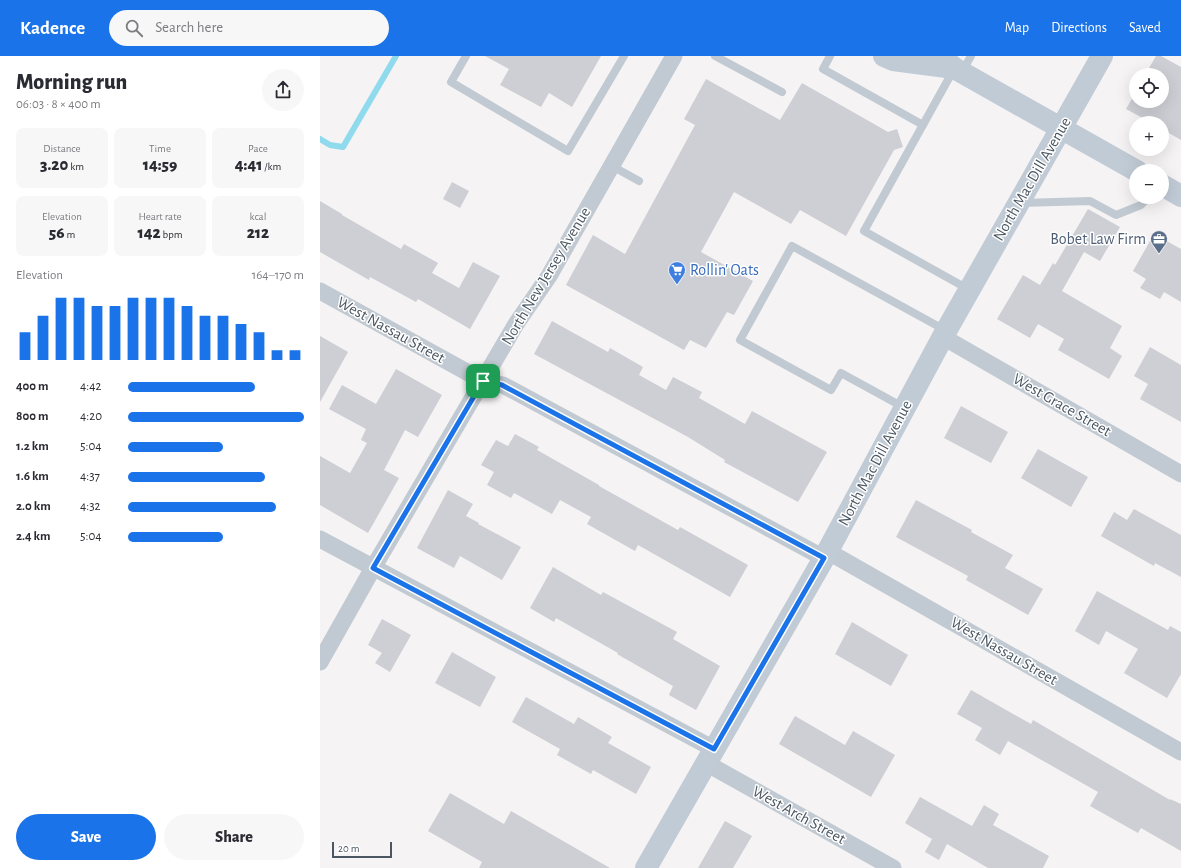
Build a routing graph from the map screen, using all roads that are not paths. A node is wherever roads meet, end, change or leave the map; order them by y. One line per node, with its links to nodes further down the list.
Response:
1 (466, 56): 2 (lane)
2 (624, 56)
3 (674, 56): 12 (street, North New Jersey Avenue)
4 (715, 56): 9 (lane)
5 (830, 56): 10 (lane)
6 (884, 56): 8 (street)
7 (1102, 56): 11 (street, North Mac Dill Avenue)
8 (957, 63): 10 (lane); 11 (street)
9 (782, 92)
10 (923, 125): 19 (lane)
11 (1061, 128): 13 (street); 17 (street, North Mac Dill Avenue)
12 (612, 166): 14 (lane); 22 (street, North New Jersey Avenue)
13 (1129, 166)
14 (639, 181)
15 (1169, 189): 16 (street)
16 (1181, 196)
17 (1018, 203): 18 (lane); 19 (street, North Mac Dill Avenue)
18 (1142, 204)
19 (969, 289): 21 (street, North Mac Dill Avenue)
20 (320, 291): 22 (street, West Nassau Street)
21 (944, 334): 23 (street, North Mac Dill Avenue); 23 (lane); 24 (street, West Grace Street)
22 (483, 381): 26 (street, West Nassau Street); 27 (street, North New Jersey Avenue)
23 (904, 408): 26 (street, North Mac Dill Avenue)
24 (1181, 474)
25 (320, 539): 27 (street, West Arch Street)
26 (826, 554): 29 (street, West Nassau Street); 30 (street, North Mac Dill Avenue)
27 (373, 568): 28 (street, North New Jersey Avenue); 30 (street, West Arch Street)
28 (320, 662)
29 (1181, 752)
30 (710, 756): 31 (street, North Mac Dill Avenue); 32 (street, West Arch Street)
31 (646, 868)
32 (893, 868)

